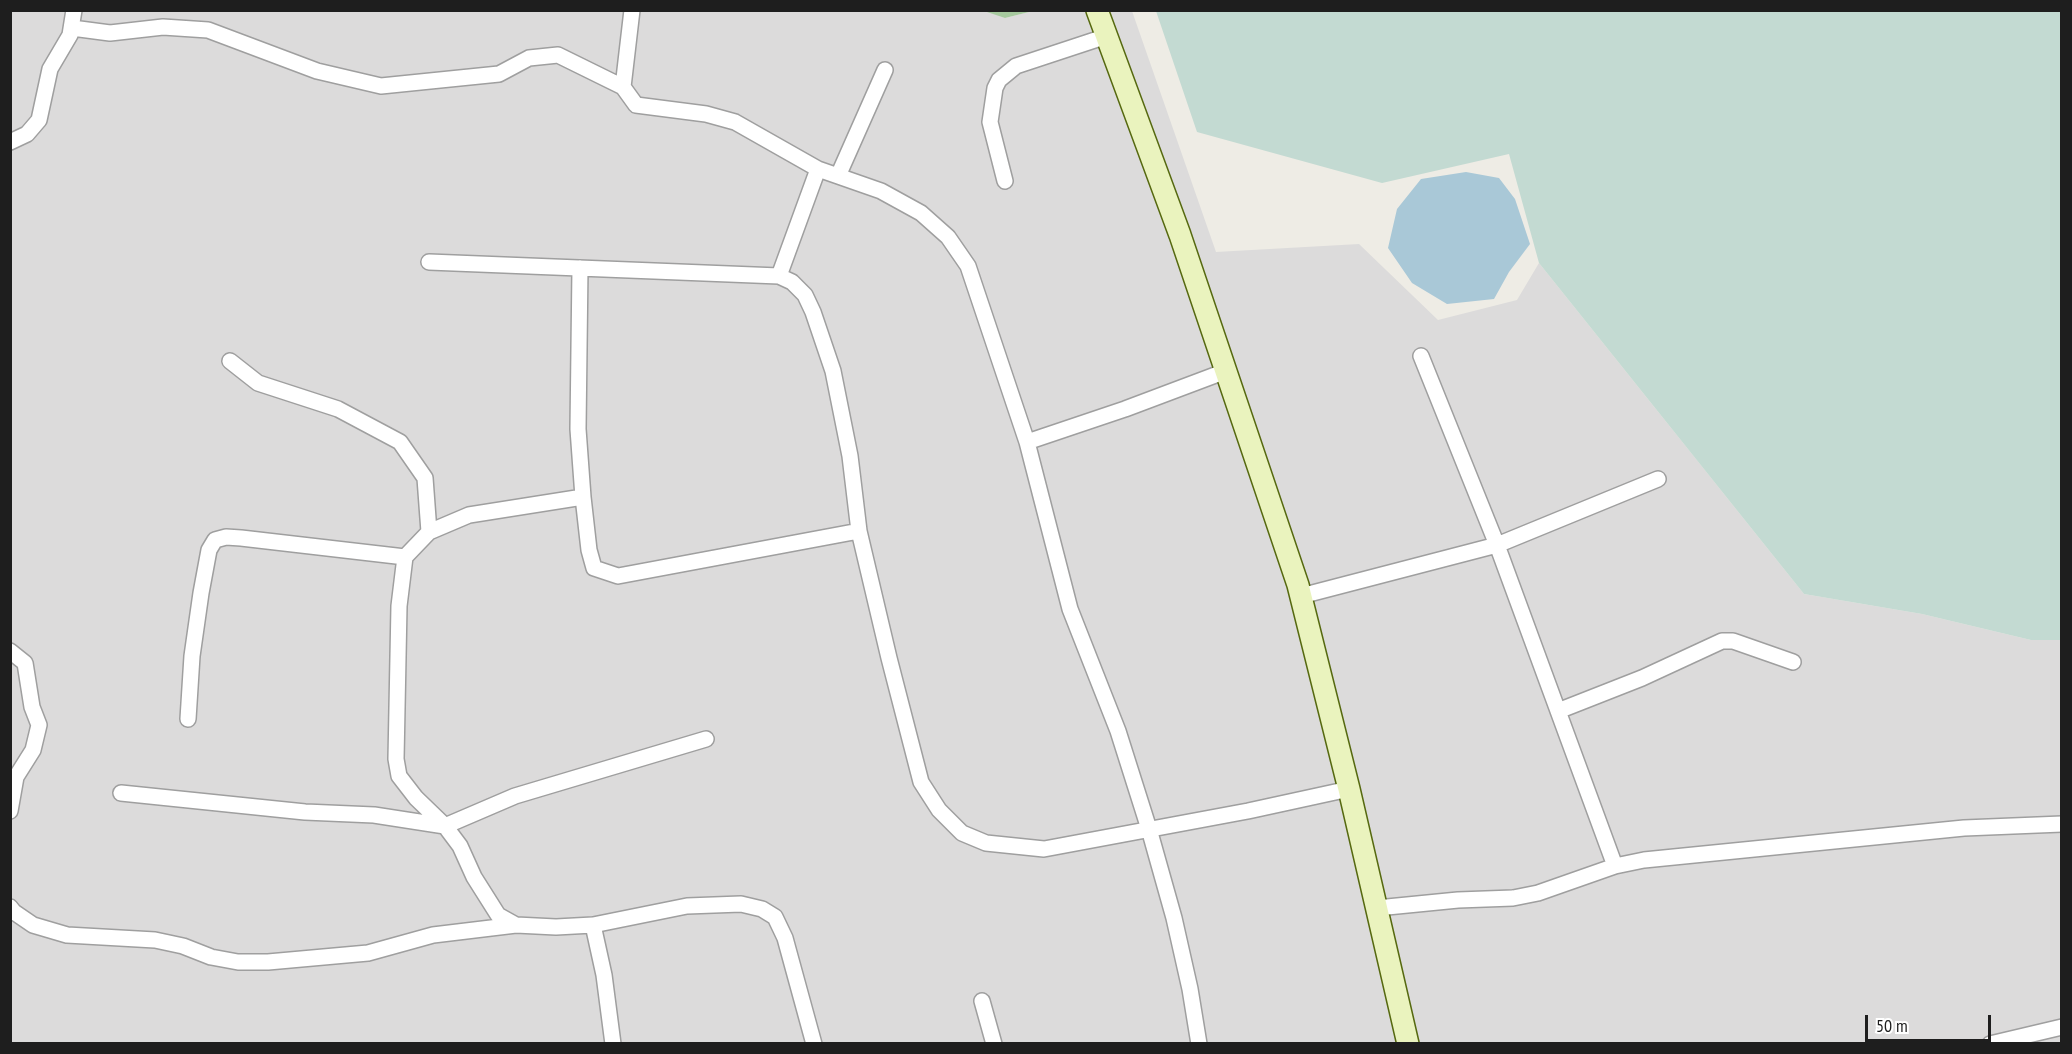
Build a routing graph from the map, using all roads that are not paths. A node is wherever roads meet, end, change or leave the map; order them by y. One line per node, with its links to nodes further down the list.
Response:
1 (74, 10): 4 (street)
2 (632, 10): 7 (street)
3 (1097, 10): 5 (street)
4 (72, 28): 7 (street); 8 (street)
5 (1107, 36): 11 (street); 17 (street)
6 (885, 70): 10 (street)
7 (623, 87): 9 (street)
8 (10, 142)
9 (818, 169): 10 (street); 14 (street)
10 (838, 176): 18 (street)
11 (1005, 181)
12 (429, 262): 13 (street)
13 (580, 268): 14 (street); 20 (street)
14 (779, 276): 21 (street)
15 (1421, 356): 23 (street)
16 (230, 361): 22 (street)
17 (1226, 370): 18 (street); 25 (street)
18 (1027, 442): 36 (street)
19 (1658, 479): 23 (street)
20 (583, 496): 21 (street); 22 (street)
21 (859, 531): 36 (street)
22 (429, 532): 24 (street)
23 (1497, 545): 25 (street); 28 (street)
24 (405, 557): 29 (street); 35 (street)
25 (1301, 596): 31 (street)
26 (10, 651): 33 (street)
27 (1793, 662): 28 (street)
28 (1558, 711): 37 (street)
29 (188, 719)
30 (706, 739): 35 (street)
31 (1349, 789): 36 (street); 39 (street)
32 (122, 793): 35 (street)
33 (10, 811)
34 (2061, 824): 37 (street)
35 (445, 826): 40 (street)
36 (1149, 829): 47 (street)
37 (1615, 866): 39 (street)
38 (10, 907): 40 (street)
39 (1377, 908): 48 (street)
40 (516, 925): 41 (street)
41 (593, 925): 44 (street); 45 (street)
42 (982, 1001): 46 (street)
43 (2061, 1027): 49 (street)
44 (613, 1044)
45 (814, 1044)
46 (994, 1044)
47 (1199, 1044)
48 (1408, 1044)
49 (1990, 1044)

